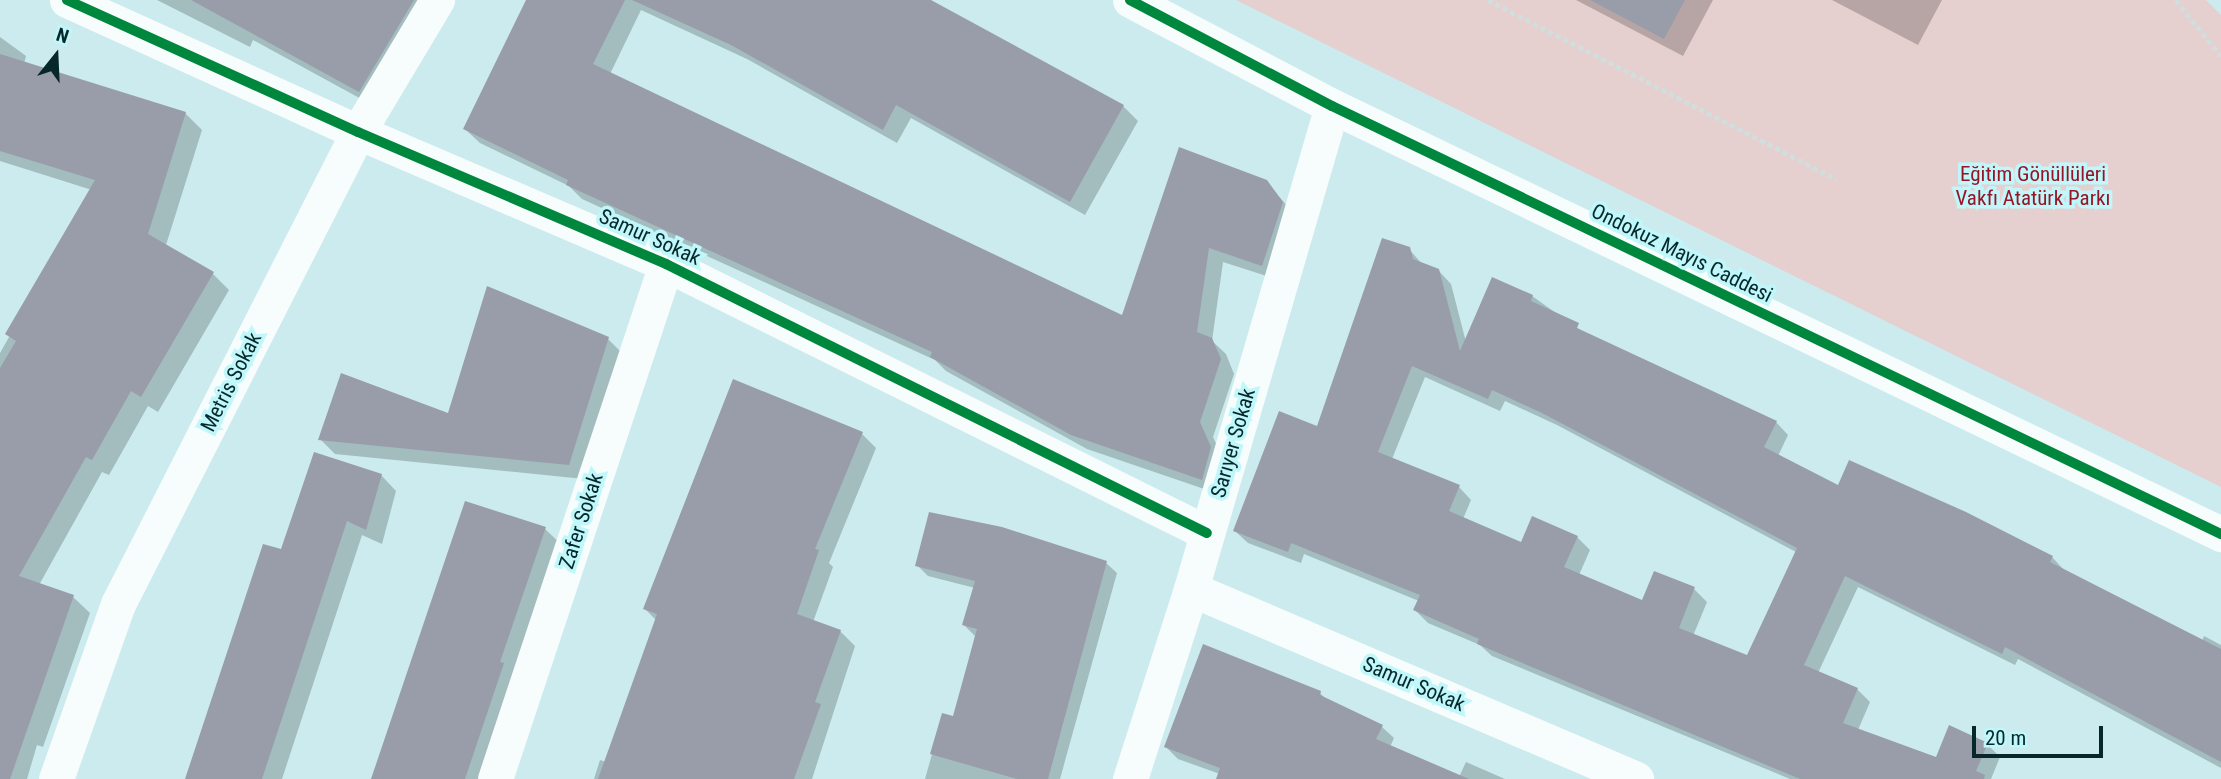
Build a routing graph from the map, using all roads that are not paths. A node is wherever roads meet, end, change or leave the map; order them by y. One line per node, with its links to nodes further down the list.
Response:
1 (67, 0): 5 (street, Samur Sokak)
2 (437, 0): 5 (street, Metris Sokak)
3 (1130, 0): 4 (street, Ondokuz Mayıs Caddesi)
4 (1332, 106): 7 (street, Sarıyer Sokak); 8 (street, Ondokuz Mayıs Caddesi)
5 (358, 132): 6 (street, Samur Sokak); 10 (street, Metris Sokak)
6 (666, 264): 7 (street, Samur Sokak); 11 (street, Zafer Sokak)
7 (1207, 533): 9 (street, Sarıyer Sokak)
8 (2221, 534)
9 (1191, 589): 12 (street, Sarıyer Sokak); 13 (street, Samur Sokak)
10 (56, 779)
11 (495, 779)
12 (1130, 779)
13 (1636, 779)

